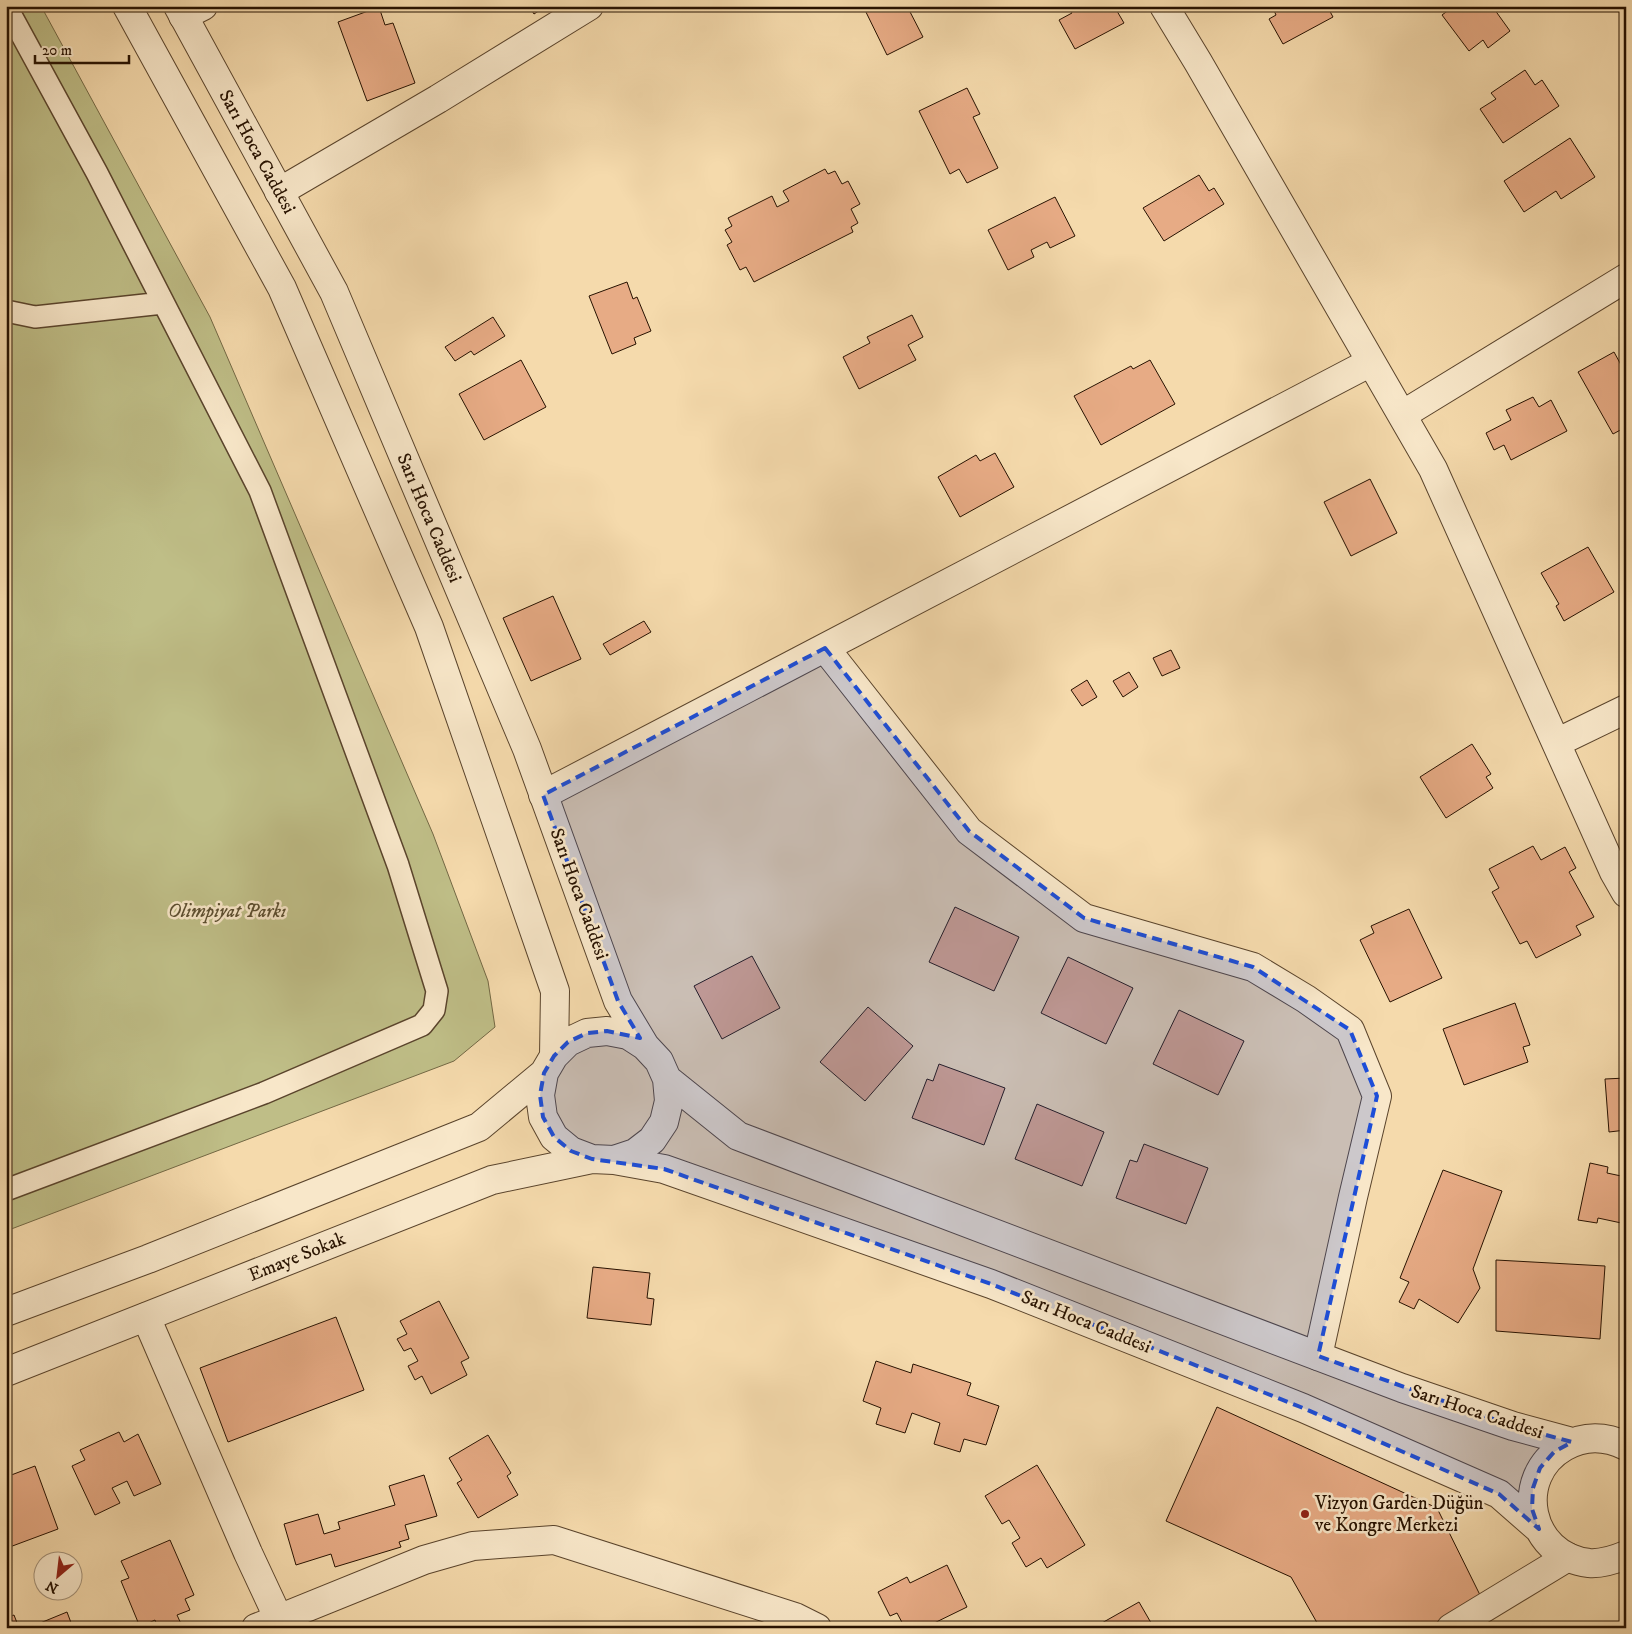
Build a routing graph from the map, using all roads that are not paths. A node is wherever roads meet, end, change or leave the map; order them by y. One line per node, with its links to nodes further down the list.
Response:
1 (6, 6): 8 (street)
2 (127, 6): 18 (street)
3 (589, 6): 6 (street)
4 (1164, 6): 10 (street)
5 (188, 10): 6 (street, Sarı Hoca Caddesi)
6 (279, 192): 15 (street, Sarı Hoca Caddesi)
7 (1626, 278): 11 (street)
8 (163, 303): 9 (street); 21 (street)
9 (6, 311)
10 (1371, 362): 11 (street); 12 (street)
11 (1402, 415): 14 (street)
12 (825, 648): 15 (street); 24 (street)
13 (1626, 710): 14 (street)
14 (1556, 743): 16 (street)
15 (543, 796): 17 (street, Sarı Hoca Caddesi)
16 (1626, 894)
17 (645, 1046): 18 (street); 19 (street)
18 (549, 1065): 20 (street); 22 (street)
19 (667, 1080): 20 (street); 24 (street, Sarı Hoca Caddesi)
20 (603, 1159): 23 (street, Emaye Sokak); 28 (street, Sarı Hoca Caddesi)
21 (6, 1190)
22 (6, 1312)
23 (146, 1317): 25 (street, Emaye Sokak); 31 (street)
24 (1318, 1356): 26 (street, Sarı Hoca Caddesi)
25 (6, 1372)
26 (1572, 1442): 27 (street); 28 (street)
27 (1626, 1446)
28 (1539, 1529): 29 (street, Sarı Hoca Caddesi)
29 (1568, 1557): 30 (street); 33 (street)
30 (1620, 1563)
31 (272, 1625): 32 (street)
32 (817, 1628)
33 (1451, 1628)

